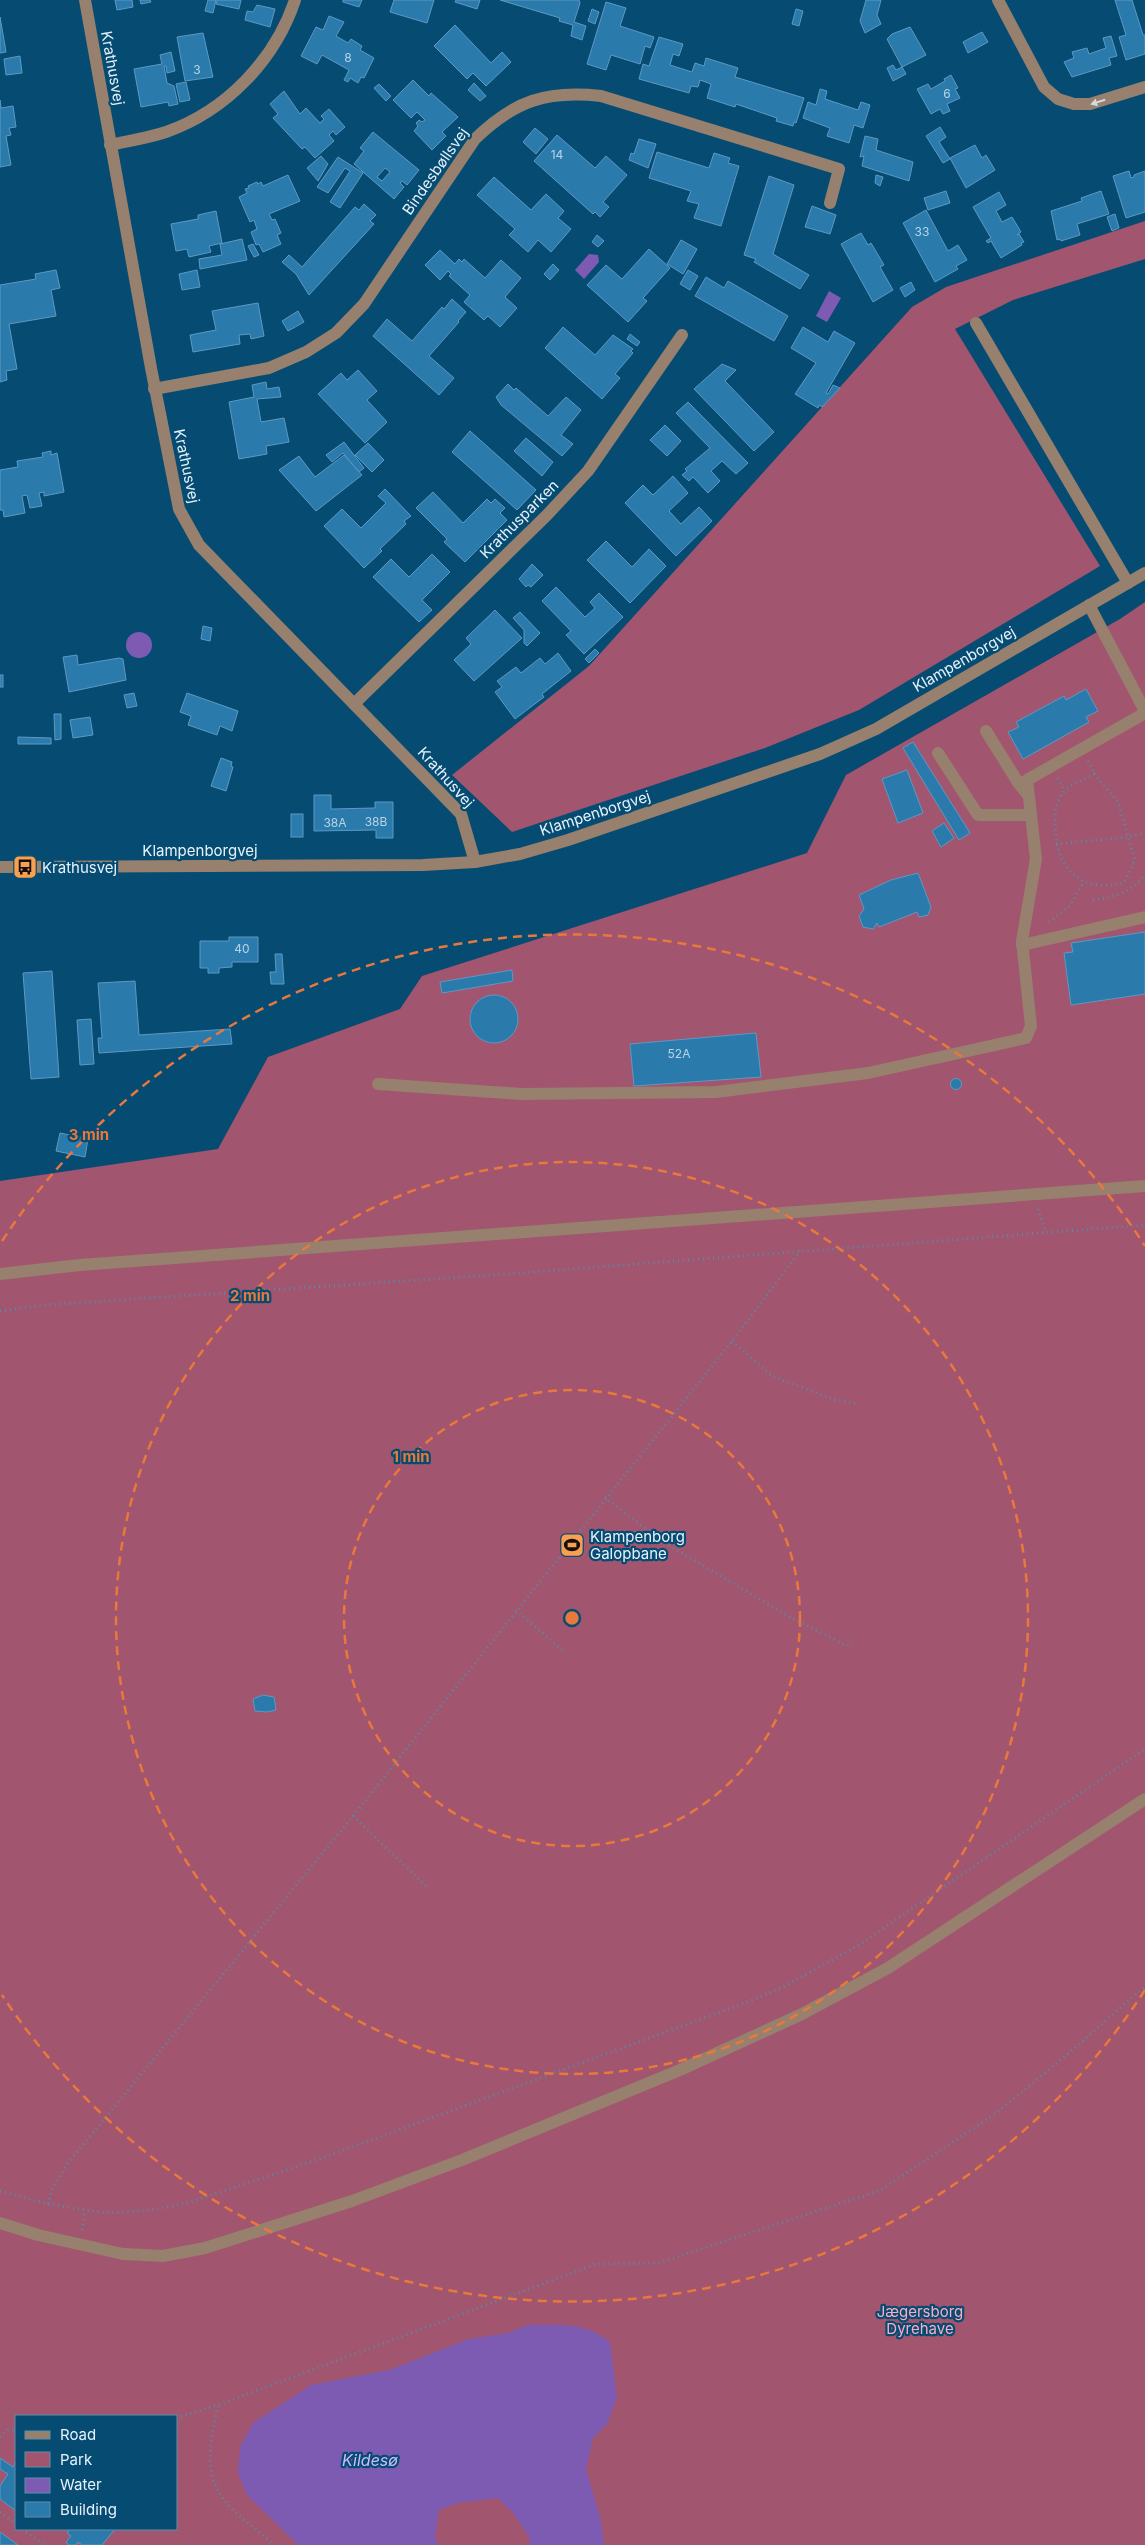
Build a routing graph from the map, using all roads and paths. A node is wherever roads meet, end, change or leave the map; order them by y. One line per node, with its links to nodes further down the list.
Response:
1 (85, 0): 5 (street, Krathusvej)
2 (295, 0): 5 (street)
3 (998, 0): 4 (street, one-way to 3)
4 (1145, 87)
5 (110, 145): 9 (street, Krathusvej)
6 (830, 203): 9 (street, Bindesbøllsvej)
7 (976, 323): 11 (street)
8 (682, 336): 13 (street, Krathusparken)
9 (154, 388): 13 (street, Krathusvej)
10 (1145, 573): 11 (street, Klampenborgvej)
11 (1128, 583): 12 (street, Klampenborgvej)
12 (1089, 605): 14 (street); 22 (street, Klampenborgvej)
13 (354, 704): 22 (street, Krathusvej)
14 (1145, 712): 17 (street)
15 (986, 731): 17 (street)
16 (938, 753): 18 (street)
17 (1028, 795): 18 (street)
18 (1031, 815): 28 (street)
19 (1145, 832): 20 (path)
20 (1128, 837): 21 (path); 21 (path); 25 (path)
21 (1056, 844): 25 (path)
22 (475, 862): 23 (street, Klampenborgvej)
23 (0, 867)
24 (1145, 874): 26 (path)
25 (1084, 882): 28 (path)
26 (1093, 900)
27 (1145, 917): 28 (street)
28 (1022, 943): 29 (street)
29 (378, 1084)
30 (1145, 1186): 31 (street)
31 (1033, 1193): 33 (path); 35 (street)
32 (1145, 1225): 33 (path)
33 (1046, 1232): 34 (path)
34 (800, 1251): 36 (path); 37 (path)
35 (0, 1274)
36 (0, 1310)
37 (732, 1341): 38 (path); 39 (path)
38 (857, 1404)
39 (605, 1497): 40 (path); 41 (path)
40 (516, 1610): 42 (path); 45 (path)
41 (851, 1642)
42 (562, 1650)
43 (1145, 1749): 49 (path)
44 (1145, 1799): 50 (street)
45 (353, 1816): 46 (path); 49 (path)
46 (427, 1887)
47 (1145, 1986): 51 (path)
48 (0, 2191): 49 (path)
49 (48, 2204)
50 (0, 2224)
51 (218, 2405): 52 (path); 59 (path)
52 (178, 2417)
53 (15, 2430): 54 (path)
54 (0, 2437)
55 (0, 2512): 56 (path)
56 (15, 2523)
57 (23, 2530): 58 (path)
58 (44, 2545)
59 (273, 2545)

